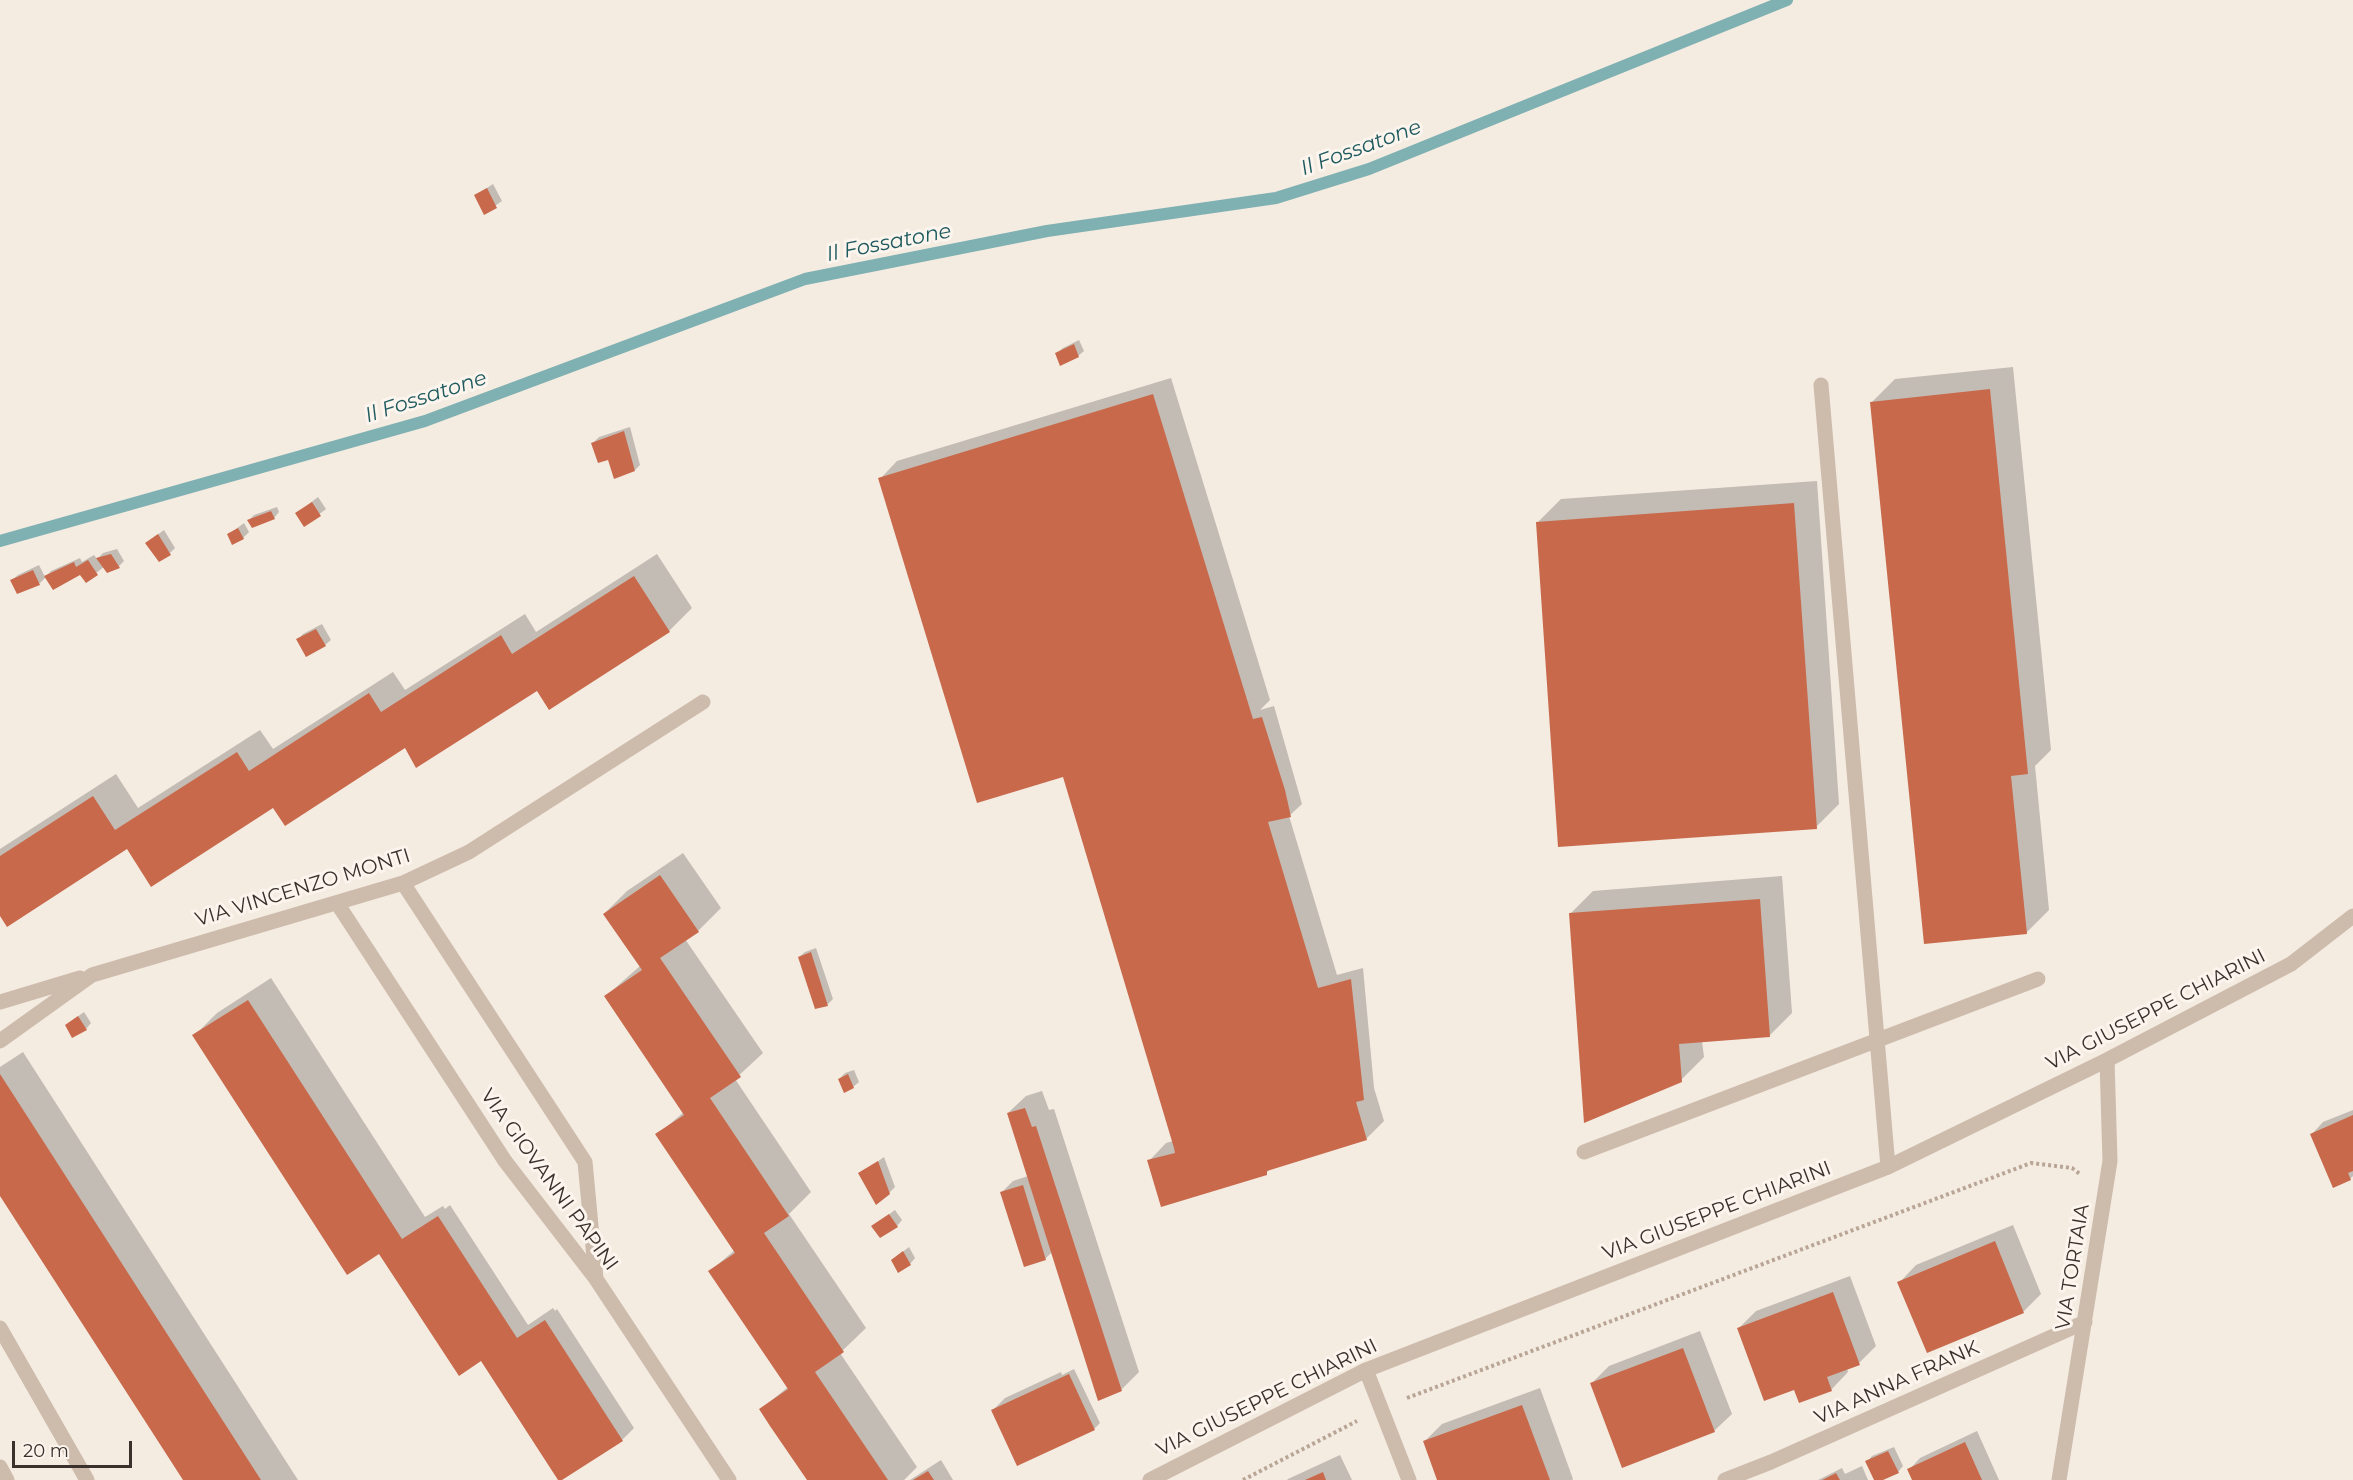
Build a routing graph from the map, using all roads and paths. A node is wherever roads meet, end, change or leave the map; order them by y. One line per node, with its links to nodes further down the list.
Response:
1 (1821, 385): 9 (street)
2 (703, 702): 3 (street, VIA VINCENZO MONTI)
3 (403, 883): 4 (street, VIA VINCENZO MONTI); 15 (street)
4 (337, 903): 6 (street, VIA VINCENZO MONTI); 15 (street, VIA GIOVANNI PAPINI)
5 (2353, 916): 11 (street, VIA GIUSEPPE CHIARINI)
6 (92, 975): 8 (street); 10 (street, VIA VINCENZO MONTI)
7 (2038, 979): 9 (street)
8 (0, 1002)
9 (1876, 1039): 12 (street); 13 (street)
10 (0, 1041)
11 (2107, 1060): 13 (street, VIA GIUSEPPE CHIARINI); 14 (street, VIA TORTAIA)
12 (1584, 1152)
13 (1888, 1167): 18 (street, VIA GIUSEPPE CHIARINI)
14 (2106, 1193): 16 (street, VIA TORTAIA); 19 (path)
15 (596, 1279): 23 (street, VIA GIOVANNI PAPINI)
16 (2085, 1322): 27 (street, VIA ANNA FRANK); 28 (street, VIA TORTAIA)
17 (0, 1328): 22 (street)
18 (1366, 1370): 19 (street); 24 (street, VIA GIUSEPPE CHIARINI)
19 (1381, 1408): 25 (path); 26 (street)
20 (0, 1467): 21 (street)
21 (8, 1480)
22 (87, 1480)
23 (729, 1480)
24 (1150, 1480)
25 (1243, 1480)
26 (1409, 1480)
27 (1725, 1480)
28 (2059, 1480)

